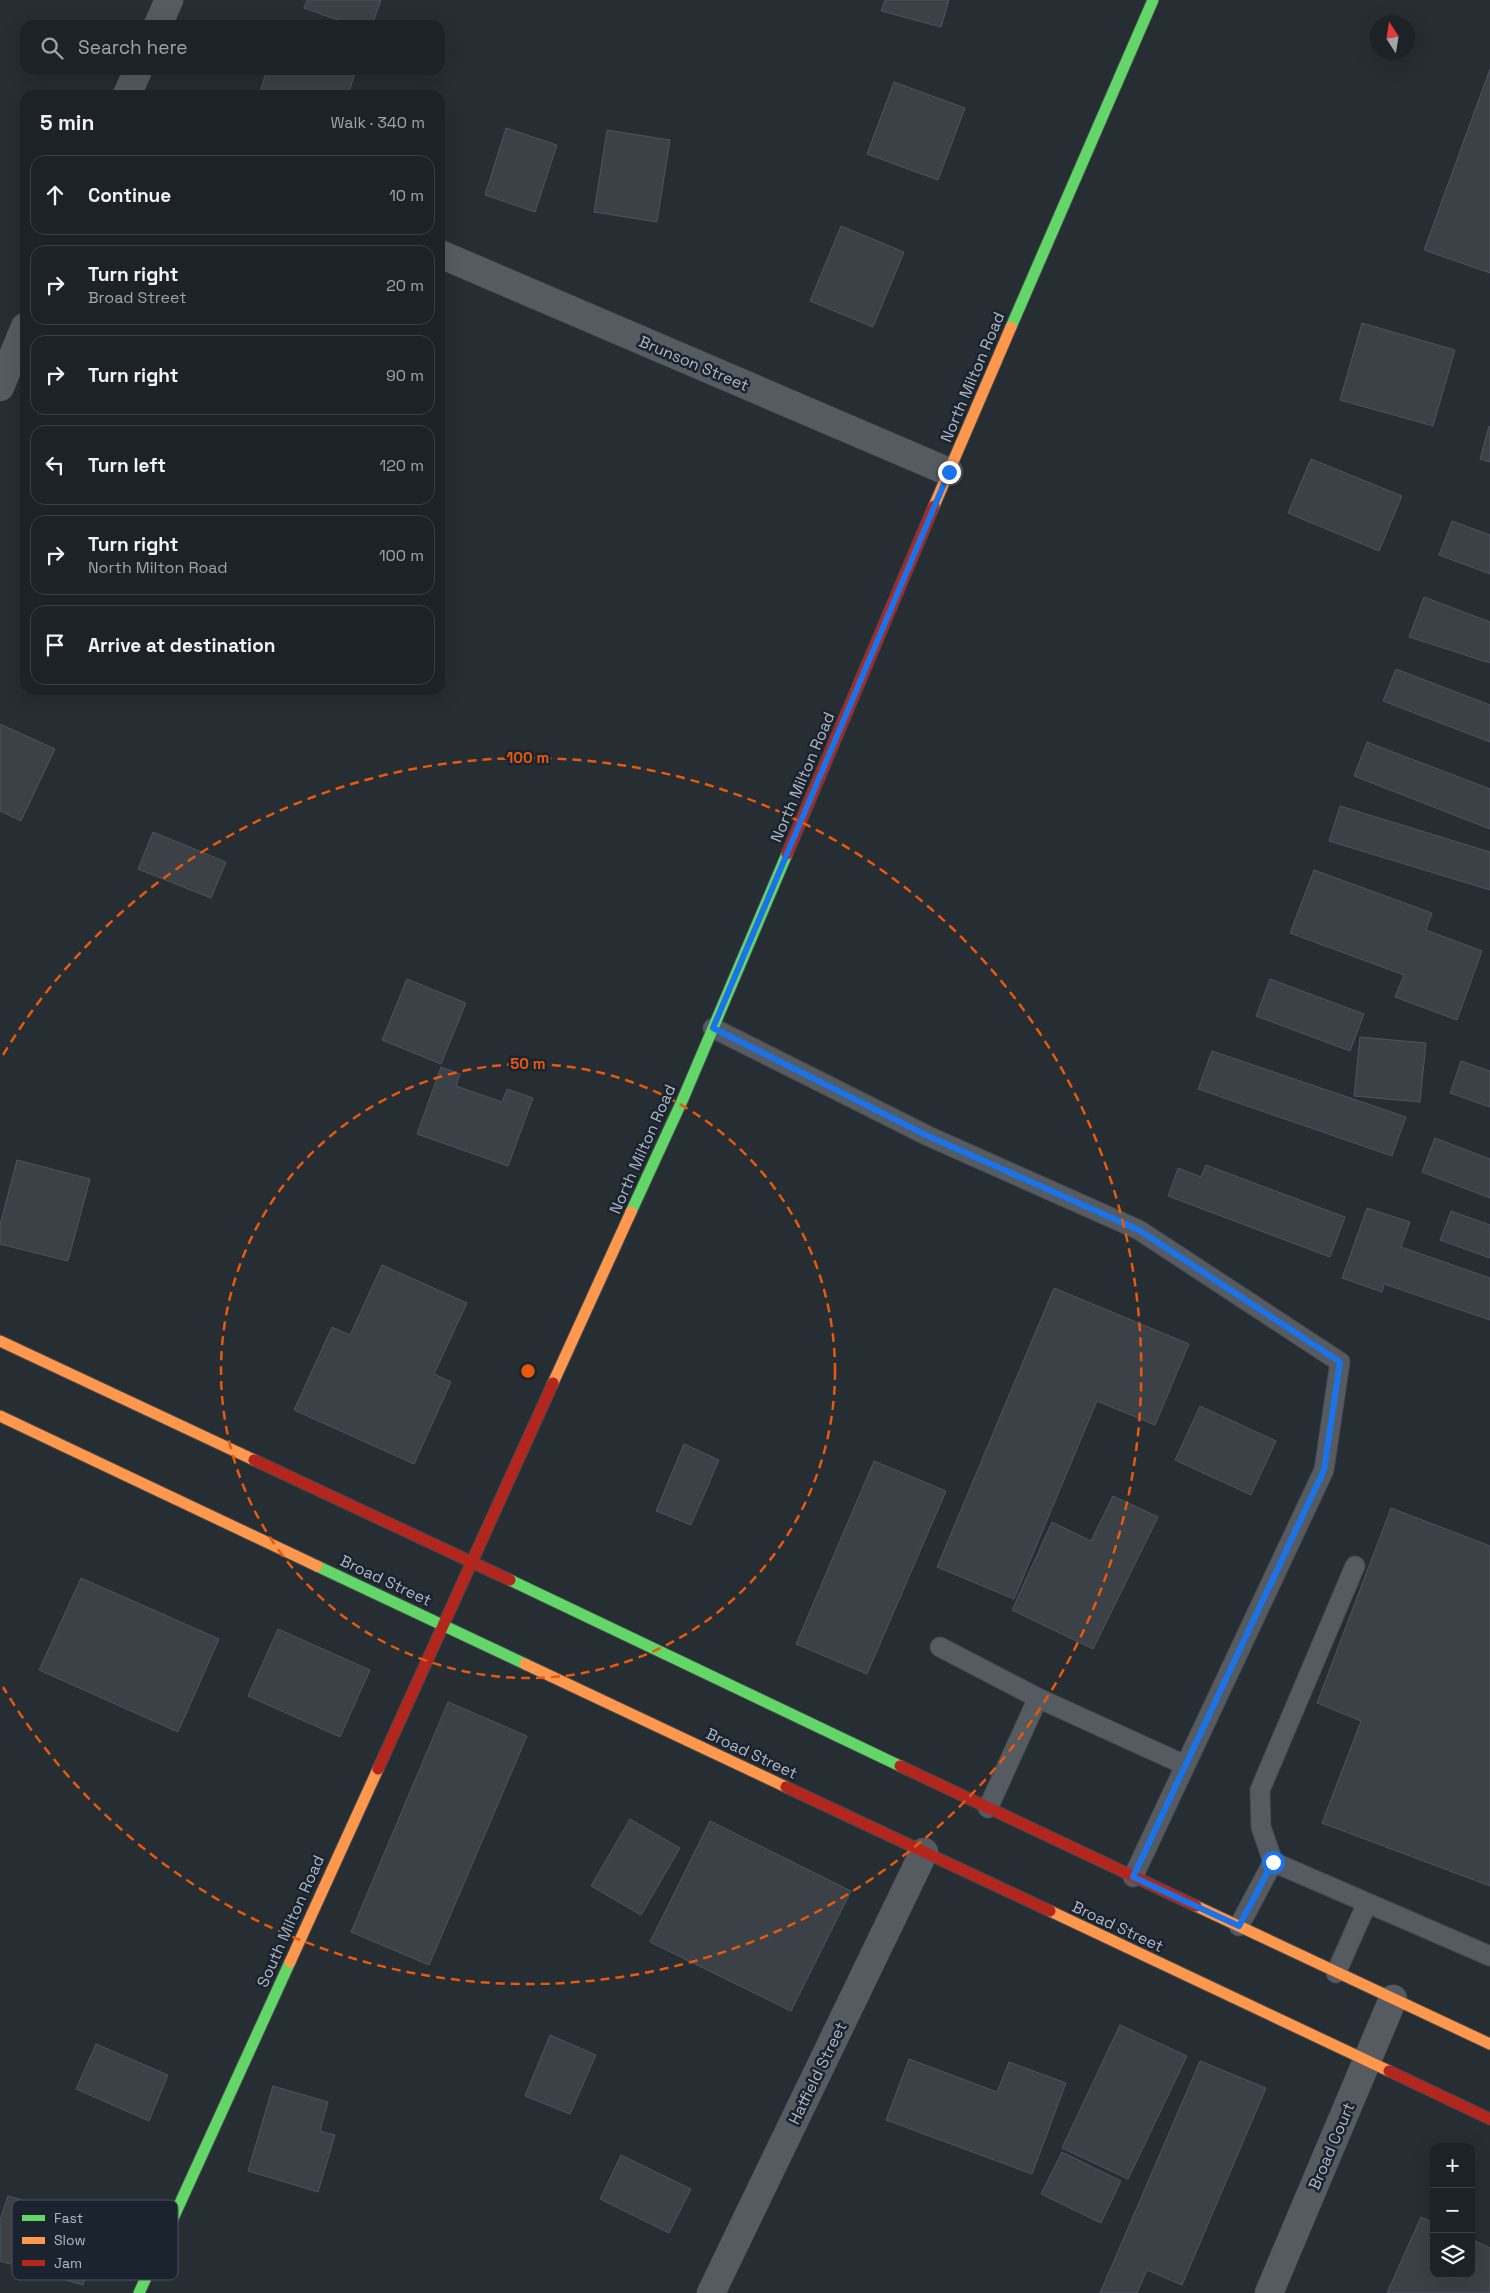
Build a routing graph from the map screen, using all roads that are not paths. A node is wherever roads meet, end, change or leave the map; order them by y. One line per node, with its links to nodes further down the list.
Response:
1 (169, 0): 3 (street)
2 (1153, 0): 9 (main road, North Milton Road)
3 (160, 20)
4 (136, 75): 5 (street)
5 (129, 90)
6 (445, 256): 9 (street, Brunson Street)
7 (20, 339): 8 (street)
8 (0, 387)
9 (949, 472): 10 (main road, North Milton Road)
10 (713, 1028): 13 (main road, North Milton Road); 18 (lane)
11 (0, 1341): 13 (main road)
12 (0, 1416): 15 (main road, Broad Street)
13 (471, 1562): 15 (main road, South Milton Road); 19 (main road)
14 (1355, 1566): 21 (lane)
15 (442, 1625): 20 (main road, Broad Street); 31 (main road, South Milton Road)
16 (940, 1647): 17 (lane)
17 (1038, 1698): 18 (lane); 19 (lane)
18 (1185, 1765): 22 (lane)
19 (988, 1808): 22 (main road)
20 (924, 1852): 29 (main road, Broad Street); 34 (street, Hatfield Street)
21 (1273, 1862): 23 (lane); 24 (lane)
22 (1133, 1877): 24 (main road)
23 (1366, 1903): 25 (lane); 26 (lane)
24 (1239, 1926): 26 (main road)
25 (1490, 1956)
26 (1336, 1972): 27 (main road)
27 (1393, 1999): 28 (main road); 29 (street, Broad Court)
28 (1490, 2044)
29 (1367, 2062): 30 (main road, Broad Street); 35 (street, Broad Court)
30 (1490, 2119)
31 (178, 2209)
32 (146, 2280): 33 (main road, South Milton Road)
33 (140, 2293)
34 (711, 2293)
35 (1269, 2293)

